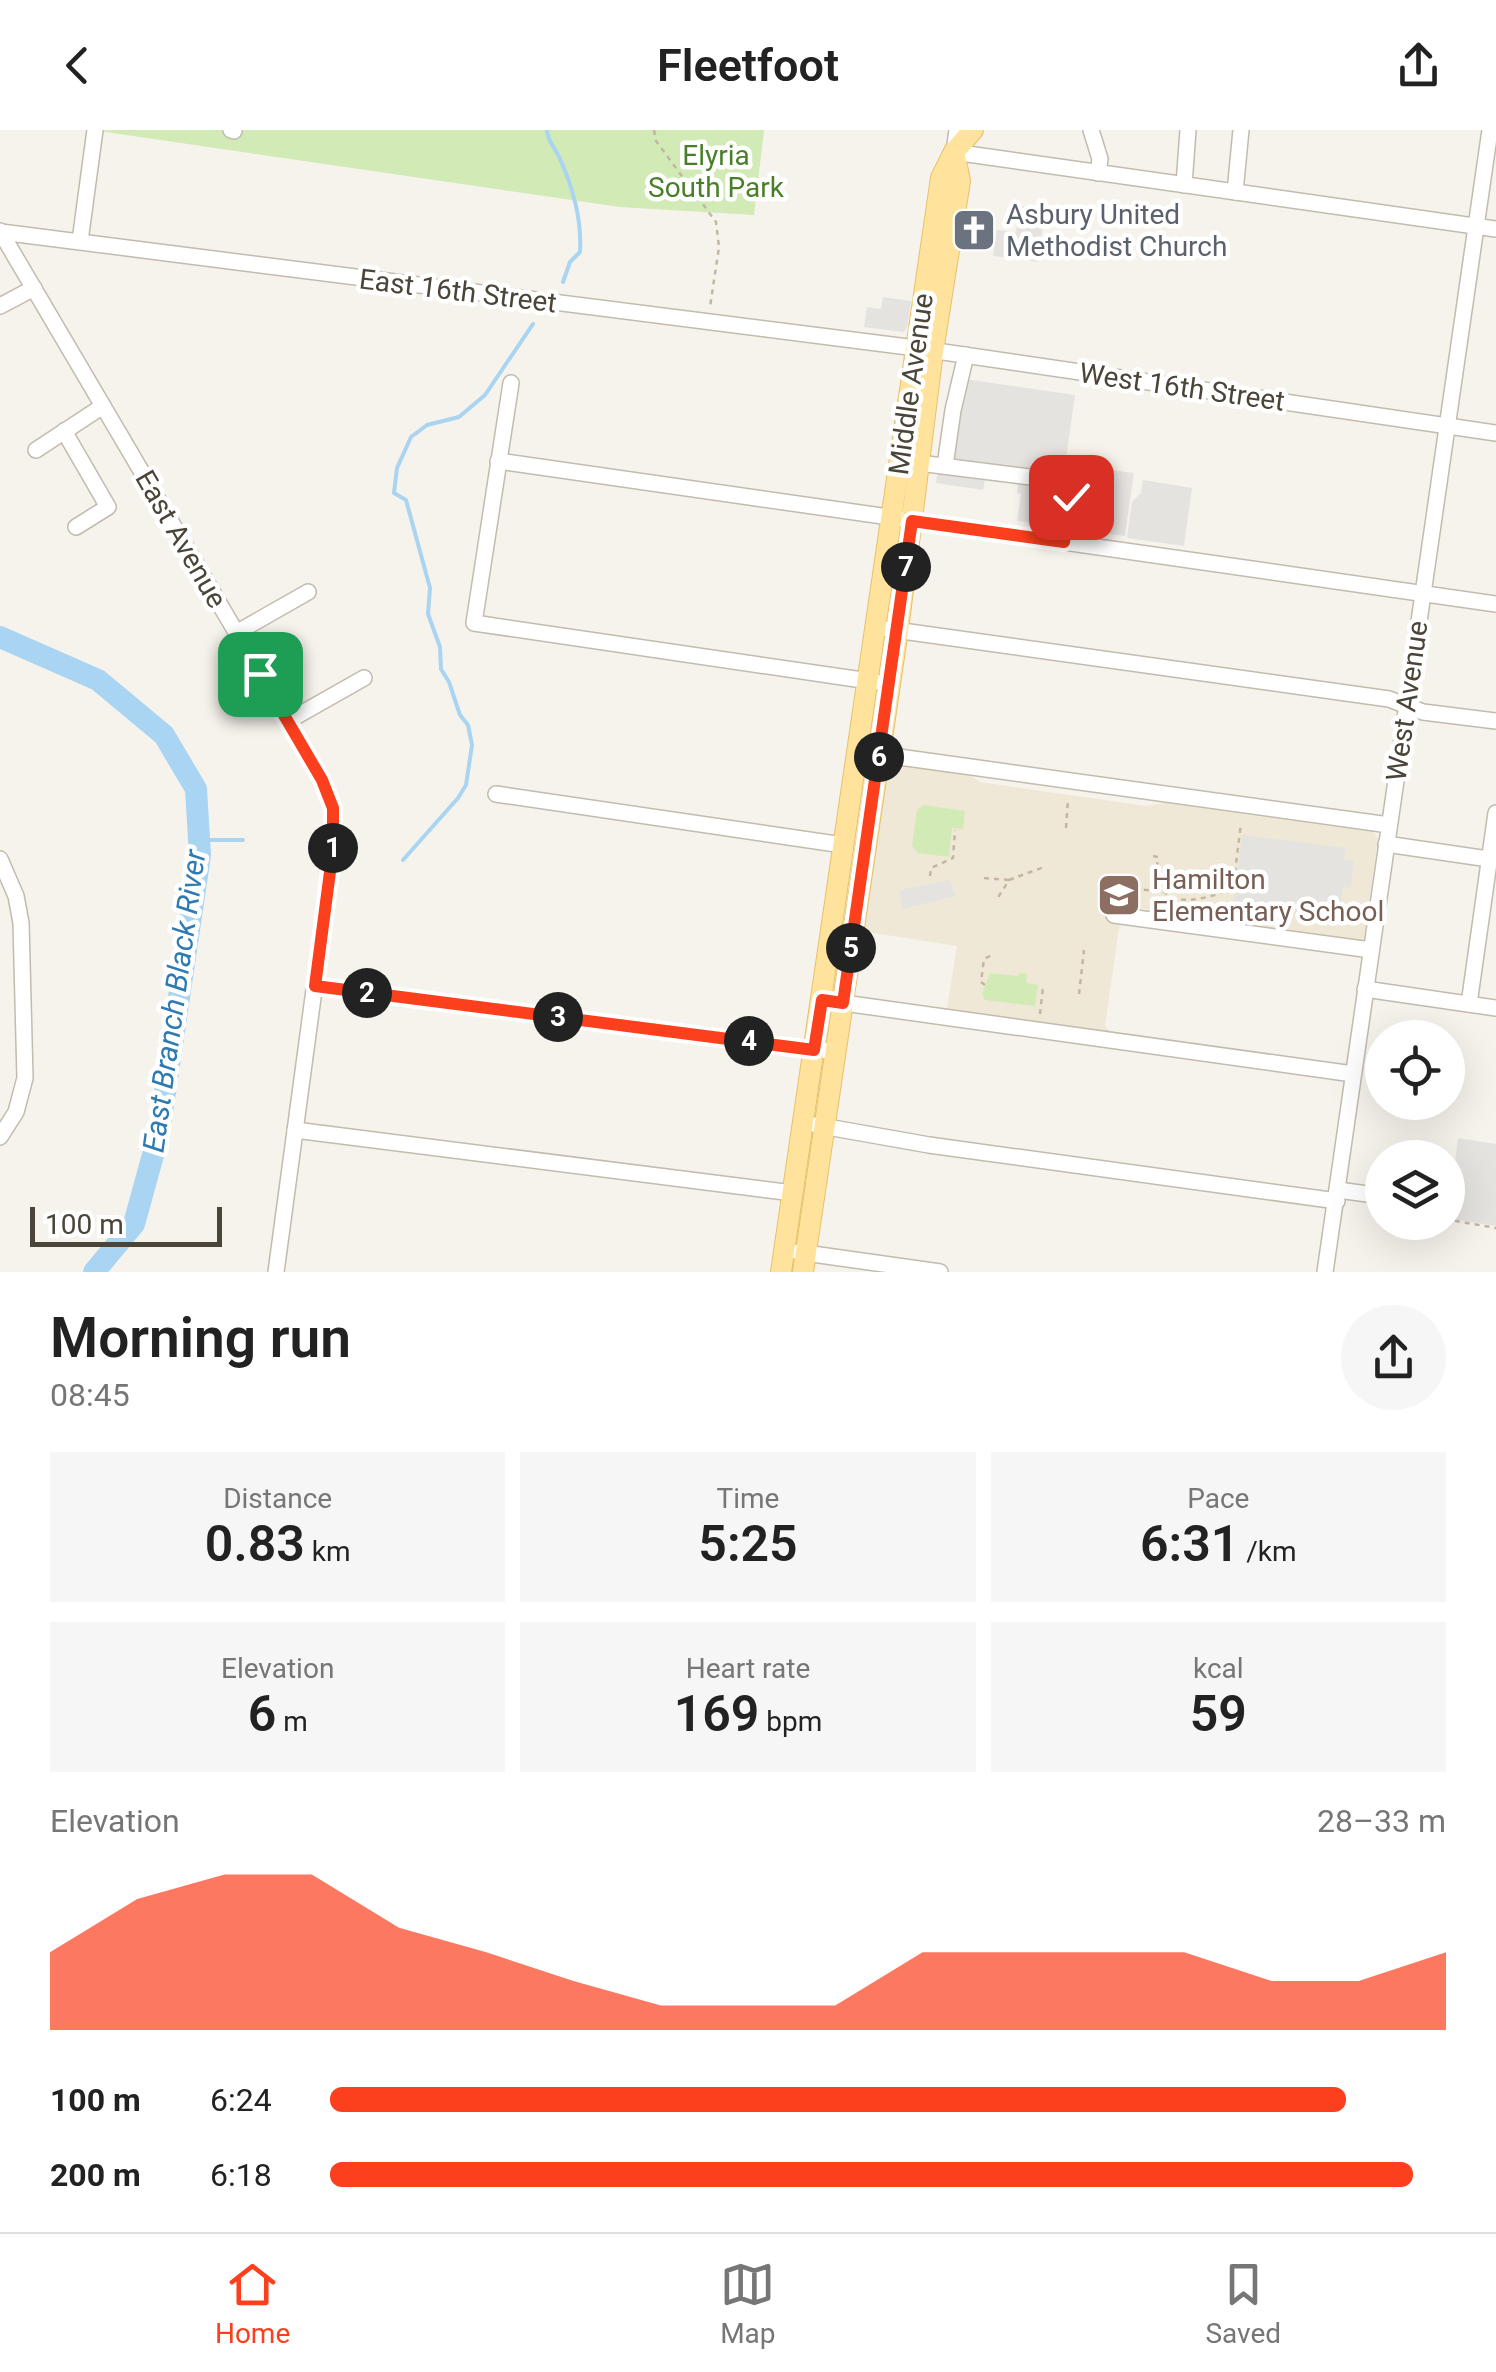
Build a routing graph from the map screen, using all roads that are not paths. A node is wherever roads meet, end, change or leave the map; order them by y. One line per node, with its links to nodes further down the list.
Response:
1 (95, 130): 15 (street)
2 (957, 130): 8 (street, Middle Avenue)
3 (973, 130): 8 (main road)
4 (1090, 130): 9 (street)
5 (1188, 130): 10 (street)
6 (1241, 130): 11 (street)
7 (1490, 130): 12 (street, West Avenue)
8 (954, 152): 9 (street); 18 (main road, Middle Avenue)
9 (1098, 173): 10 (street)
10 (1184, 185): 11 (street)
11 (1235, 192): 12 (street)
12 (1476, 226): 13 (street); 24 (street, West Avenue)
13 (1496, 229)
14 (0, 231): 15 (street, East 16th Street); 16 (street, East Avenue)
15 (80, 241): 18 (street, East 16th Street)
16 (34, 288): 17 (street); 23 (street, East Avenue)
17 (0, 306)
18 (925, 349): 19 (street, West 16th Street); 21 (main road, Middle Avenue); 31 (main road, Middle Avenue)
19 (966, 355): 22 (street); 24 (street, West 16th Street)
20 (510, 382): 28 (street)
21 (928, 389): 22 (street); 29 (main road, Middle Avenue)
22 (958, 393): 30 (street)
23 (103, 406): 25 (street); 38 (street, East Avenue)
24 (1447, 426): 26 (street, West 16th Street); 35 (street, West Avenue)
25 (64, 431): 27 (street); 32 (street)
26 (1496, 433)
27 (36, 450)
28 (498, 461): 31 (street); 40 (street)
29 (920, 463): 30 (street); 31 (main road, Middle Avenue)
30 (945, 466): 33 (street)
31 (902, 519): 33 (street); 37 (main road, Middle Avenue)
32 (76, 527)
33 (1064, 542): 35 (street)
34 (308, 592): 38 (street)
35 (1422, 594): 36 (street); 41 (street, West Avenue)
36 (1496, 604)
37 (887, 629): 40 (main road, Middle Avenue); 41 (street)
38 (236, 633): 42 (street, East Avenue)
39 (364, 678): 42 (street)
40 (880, 682): 44 (main road, Middle Avenue); 45 (main road, Middle Avenue)
41 (1406, 705): 43 (street); 48 (street, West Avenue)
42 (288, 720): 55 (street, East Avenue)
43 (1496, 722)
44 (856, 751): 45 (street); 50 (main road, Middle Avenue)
45 (880, 754): 48 (street); 57 (main road, Middle Avenue)
46 (496, 794): 50 (street)
47 (1496, 814): 52 (street)
48 (1389, 825): 49 (street, West Avenue)
49 (1386, 844): 52 (street); 54 (street, West Avenue)
50 (843, 845): 57 (main road, Middle Avenue)
51 (0, 859): 65 (street)
52 (1493, 859): 58 (street)
53 (1114, 915): 54 (street)
54 (1371, 950): 56 (street, West Avenue)
55 (315, 986): 60 (street); 64 (street, East Avenue)
56 (1366, 989): 58 (street); 61 (street, West Avenue)
57 (832, 1002): 60 (main road, Middle Avenue); 61 (street)
58 (1469, 1004): 59 (street)
59 (1496, 1008)
60 (825, 1051): 62 (main road, Middle Avenue); 63 (main road, Middle Avenue)
61 (1353, 1074): 67 (street, West Avenue)
62 (803, 1124): 63 (street); 66 (main road, Middle Avenue)
63 (825, 1127): 67 (street); 70 (main road, Middle Avenue)
64 (295, 1130): 66 (street); 71 (street, East Avenue)
65 (0, 1137)
66 (793, 1192): 69 (main road, Middle Avenue)
67 (1338, 1196): 68 (street); 73 (street, West Avenue)
68 (1365, 1196)
69 (782, 1261): 70 (street)
70 (804, 1263): 72 (street)
71 (276, 1272)
72 (940, 1272)
73 (1326, 1272)

